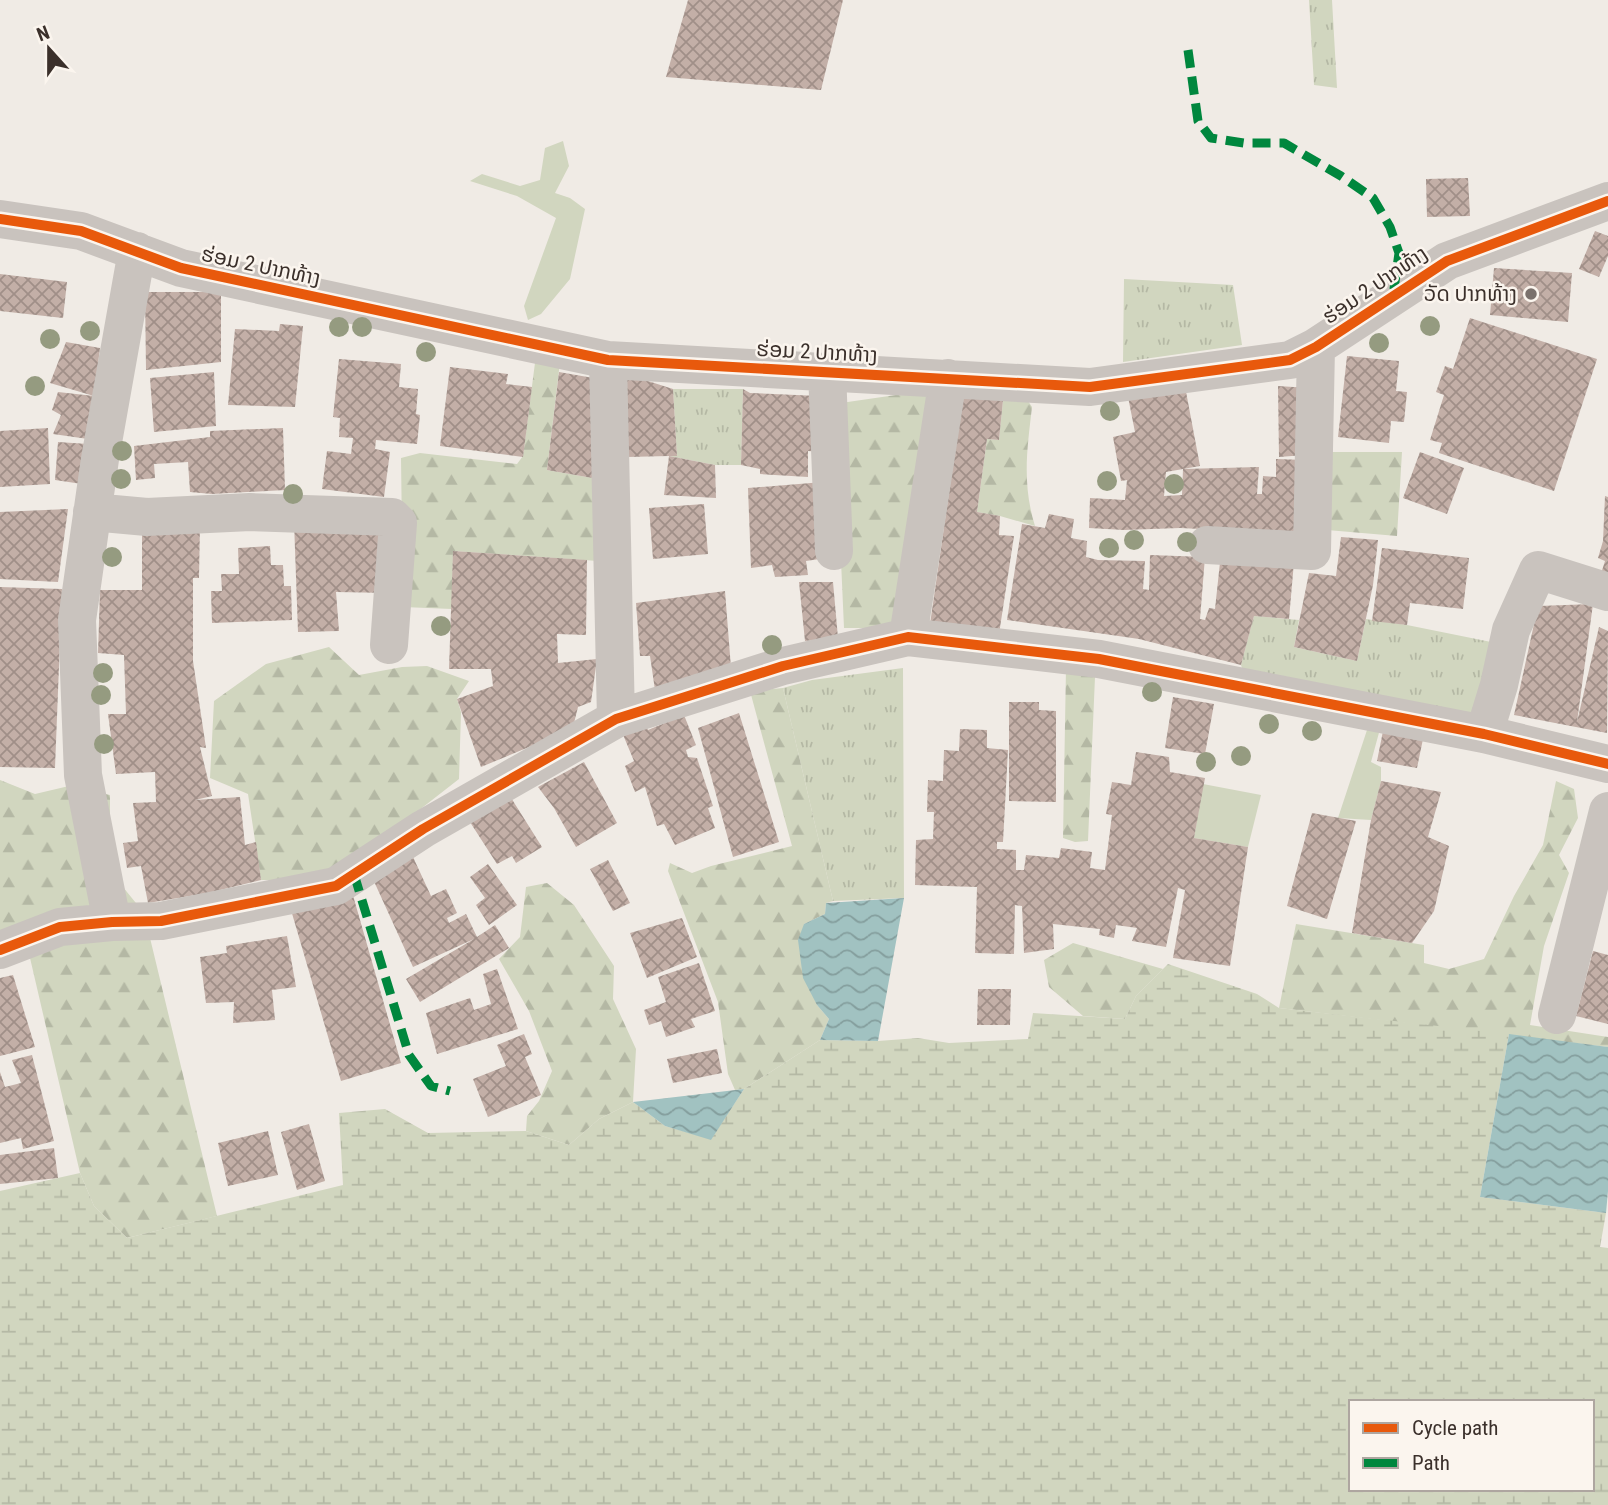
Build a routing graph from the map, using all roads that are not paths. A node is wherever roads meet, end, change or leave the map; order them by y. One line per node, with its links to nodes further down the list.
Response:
1 (1608, 201): 4 (street, ຮ່ອມ 2 ປາກທ້າງ)
2 (0, 219): 3 (street, ຮ່ອມ 2 ປາກທ້າງ)
3 (137, 251): 5 (street, ຮ່ອມ 2 ປາກທ້າງ); 8 (street)
4 (1316, 347): 7 (street, ຮ່ອມ 2 ປາກທ້າງ); 9 (street)
5 (608, 359): 6 (street, ຮ່ອມ 2 ປາກທ້າງ); 14 (street)
6 (827, 372): 7 (street, ຮ່ອມ 2 ປາກທ້າງ); 10 (street)
7 (948, 378): 12 (street)
8 (92, 512): 13 (street); 18 (street)
9 (1207, 545)
10 (834, 551)
11 (1608, 592): 15 (street)
12 (908, 637): 14 (street); 15 (street)
13 (389, 645)
14 (616, 719): 18 (street)
15 (1484, 734): 16 (street)
16 (1603, 767)
17 (1608, 811): 20 (street)
18 (112, 922): 19 (street)
19 (0, 950)
20 (1557, 1015)

